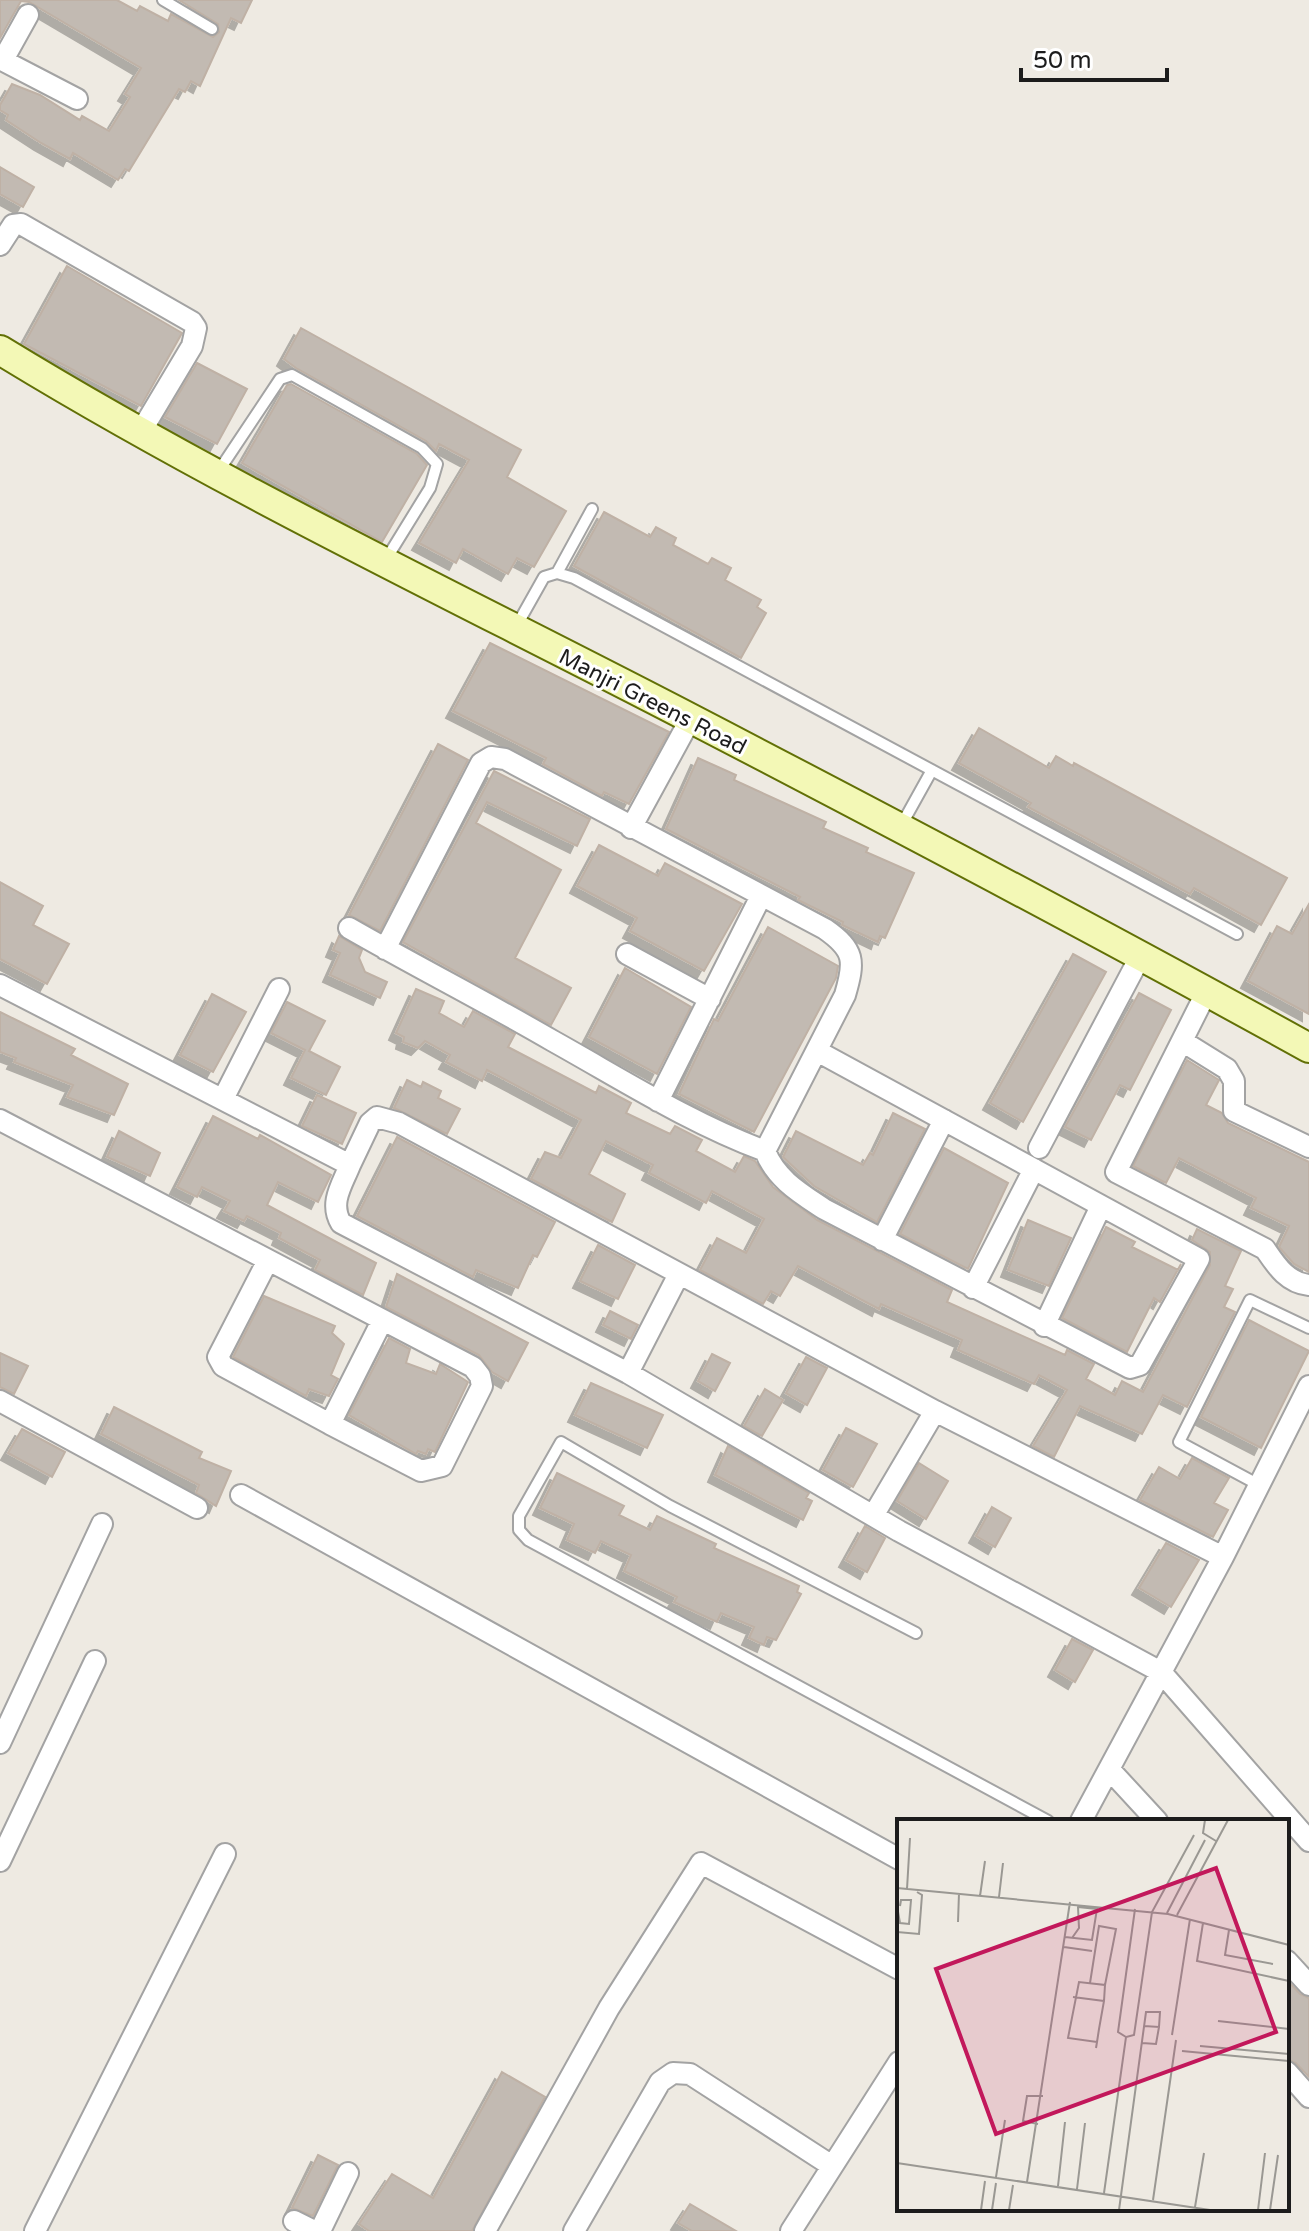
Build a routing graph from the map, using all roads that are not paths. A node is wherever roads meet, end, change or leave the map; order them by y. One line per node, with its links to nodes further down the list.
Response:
1 (163, 0): 3 (lane)
2 (28, 15): 4 (street)
3 (212, 29)
4 (2, 60): 5 (street)
5 (77, 99)
6 (0, 245): 8 (street)
7 (0, 350): 8 (street, Manjri Greens Road)
8 (140, 433): 9 (street, Manjri Greens Road)
9 (217, 474): 11 (street, Manjri Greens Road); 11 (lane)
10 (592, 509): 12 (lane)
11 (385, 561): 13 (street, Manjri Greens Road)
12 (557, 573): 13 (lane); 15 (lane)
13 (514, 631): 14 (street, Manjri Greens Road)
14 (691, 718): 16 (street); 17 (street, Manjri Greens Road)
15 (932, 770): 17 (lane); 20 (lane)
16 (631, 828): 18 (street); 21 (street)
17 (899, 829): 23 (street, Manjri Greens Road)
18 (761, 896): 27 (street); 30 (street)
19 (349, 928): 21 (street)
20 (1237, 934)
21 (385, 949): 32 (street)
22 (627, 954): 27 (street)
23 (1140, 957): 26 (street, Manjri Greens Road); 36 (street)
24 (0, 985): 31 (street)
25 (279, 989): 31 (street)
26 (1207, 991): 28 (street); 29 (street, Manjri Greens Road)
27 (710, 999): 32 (street)
28 (1182, 1041): 35 (street); 44 (street)
29 (1309, 1048)
30 (817, 1051): 34 (street); 37 (street)
31 (223, 1099): 38 (street)
32 (658, 1101): 37 (street)
33 (0, 1120): 42 (street)
34 (944, 1120): 39 (street); 41 (street)
35 (1309, 1147)
36 (1039, 1148)
37 (765, 1151): 41 (street)
38 (350, 1165): 43 (street); 49 (street)
39 (1034, 1169): 40 (street); 45 (street)
40 (1101, 1206): 47 (street); 47 (street)
41 (882, 1240): 45 (street)
42 (267, 1262): 46 (street); 53 (street)
43 (679, 1274): 49 (street); 52 (street)
44 (1309, 1285)
45 (973, 1288): 47 (street)
46 (382, 1321): 53 (street); 53 (street)
47 (1044, 1326)
48 (1309, 1328): 54 (lane)
49 (628, 1373): 57 (street)
50 (1309, 1386): 54 (street)
51 (0, 1401): 56 (street)
52 (935, 1411): 57 (street); 59 (street)
53 (330, 1424)
54 (1259, 1485): 59 (street)
55 (241, 1495): 70 (street)
56 (197, 1508)
57 (873, 1516): 62 (street)
58 (102, 1524): 63 (street)
59 (1223, 1557): 62 (street)
60 (916, 1633): 65 (lane)
61 (95, 1661): 71 (street)
62 (1161, 1672): 64 (street); 68 (street)
63 (0, 1743)
64 (1109, 1769): 66 (street); 67 (street)
65 (1044, 1819)
66 (1082, 1819)
67 (1155, 1819)
68 (1309, 1841)
69 (225, 1854): 81 (street)
70 (897, 1858)
71 (0, 1861)
72 (1289, 1963): 74 (street)
73 (897, 1968): 83 (street)
74 (1309, 1985)
75 (897, 2065): 78 (street)
76 (1289, 2074): 77 (street)
77 (1309, 2097)
78 (832, 2166): 84 (street); 85 (street)
79 (348, 2173): 82 (street)
80 (294, 2221): 82 (street)
81 (35, 2231)
82 (317, 2231)
83 (485, 2231)
84 (574, 2231)
85 (791, 2231)

